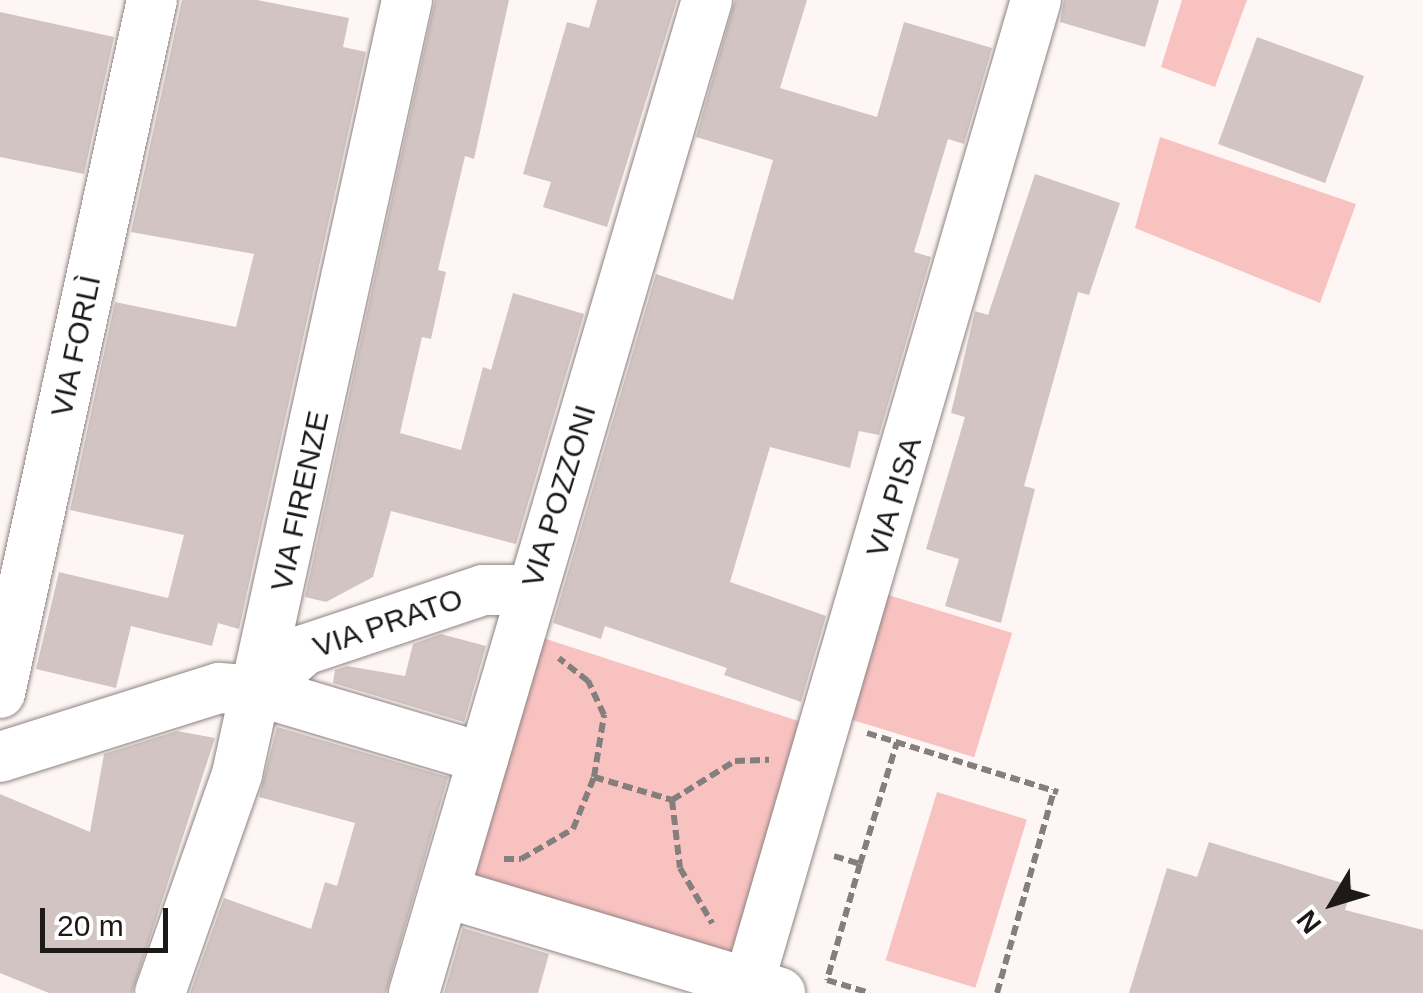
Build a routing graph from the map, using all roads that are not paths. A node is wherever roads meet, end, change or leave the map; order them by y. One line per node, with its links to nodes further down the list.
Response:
1 (152, 0): 7 (street, VIA FORLÌ)
2 (407, 0): 6 (street, VIA FIRENZE)
3 (706, 0): 5 (street, VIA POZZONI)
4 (1036, 0): 11 (street, VIA PISA)
5 (532, 590): 6 (street, VIA PRATO); 9 (street, VIA POZZONI)
6 (258, 691): 8 (street, VIA PRATO); 9 (street, VIA PRATO); 12 (street, VIA FIRENZE)
7 (0, 693)
8 (0, 757)
9 (484, 758): 10 (street, VIA POZZONI)
10 (444, 892): 11 (street); 13 (street, VIA POZZONI)
11 (759, 989)
12 (160, 993)
13 (414, 993)

